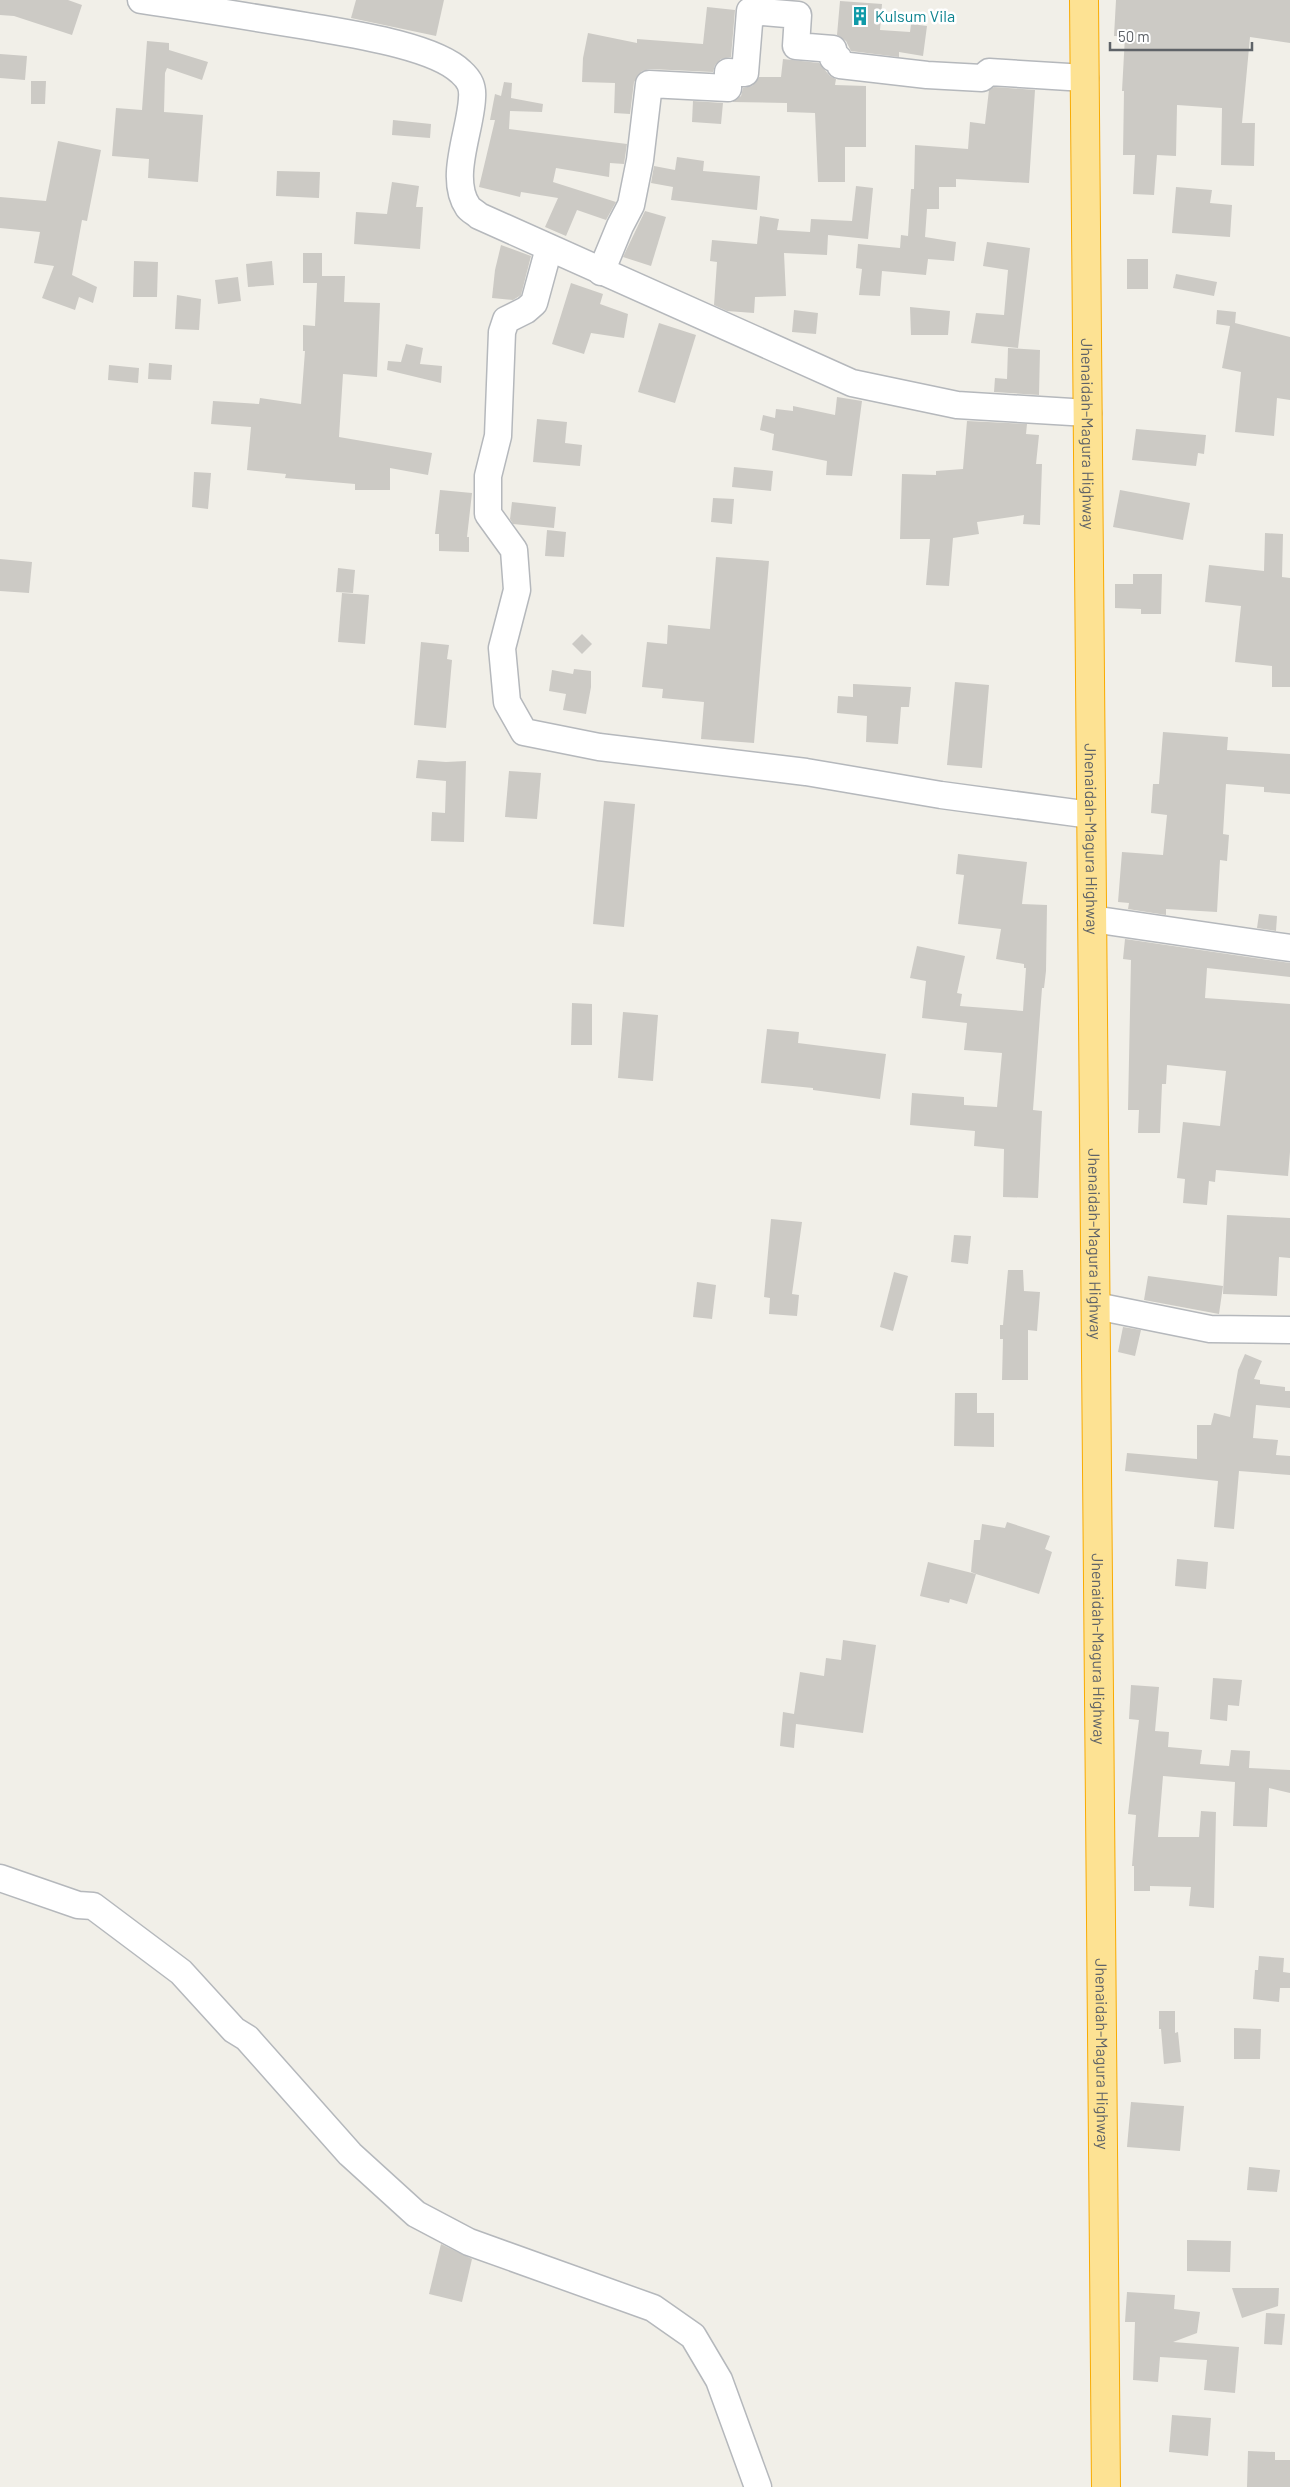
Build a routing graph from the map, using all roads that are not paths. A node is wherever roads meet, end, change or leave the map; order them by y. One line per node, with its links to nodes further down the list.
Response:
1 (141, 0): 4 (street)
2 (1084, 0): 3 (highway, Jhenaidah-Magura Highway)
3 (1084, 78): 5 (street); 6 (highway, Jhenaidah-Magura Highway)
4 (549, 248): 5 (street); 7 (street)
5 (601, 272): 6 (street)
6 (1088, 413): 7 (highway, Jhenaidah-Magura Highway)
7 (1091, 815): 8 (highway, Jhenaidah-Magura Highway)
8 (1092, 919): 9 (street); 10 (highway, Jhenaidah-Magura Highway)
9 (1290, 948)
10 (1096, 1306): 11 (street); 14 (highway, Jhenaidah-Magura Highway)
11 (1290, 1330)
12 (0, 1878): 13 (street)
13 (758, 2487)
14 (1106, 2487)

